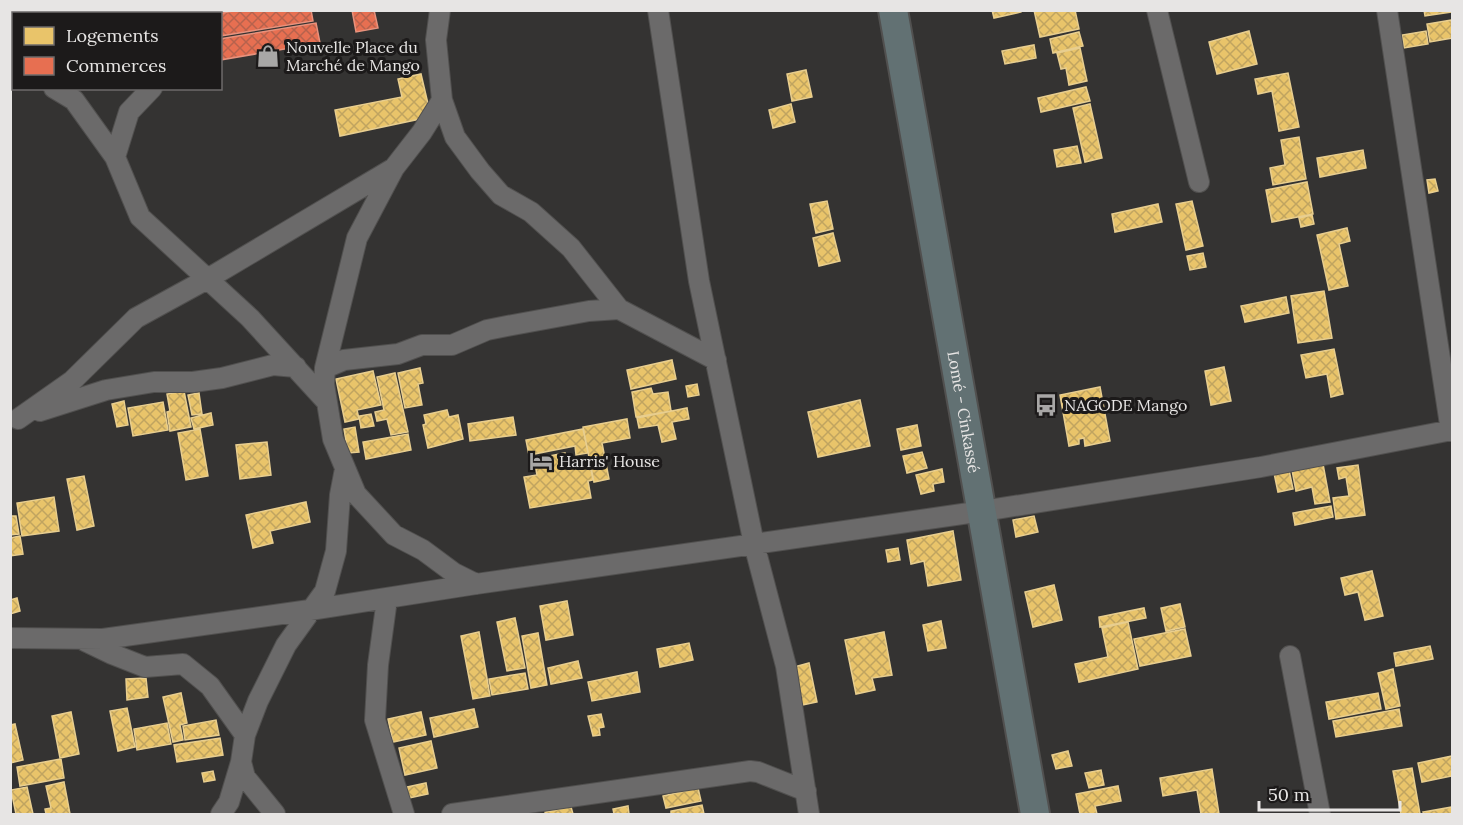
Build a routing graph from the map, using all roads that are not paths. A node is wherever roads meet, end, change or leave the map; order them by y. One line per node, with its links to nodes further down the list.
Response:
1 (440, 10): 8 (street)
2 (658, 10): 14 (street)
3 (893, 10): 21 (highway, Lomé - Cinkassé)
4 (1156, 10): 11 (street)
5 (1387, 10): 19 (street)
6 (57, 90): 9 (street)
7 (151, 90): 9 (street)
8 (442, 100): 10 (street); 13 (street)
9 (115, 157): 12 (street)
10 (394, 168): 12 (street); 16 (street)
11 (1199, 182)
12 (209, 278): 15 (street); 18 (street)
13 (619, 309): 14 (street); 16 (street)
14 (716, 360): 22 (street)
15 (296, 367): 17 (street); 18 (street)
16 (325, 368): 17 (street)
17 (327, 402): 20 (street)
18 (14, 419)
19 (1452, 430): 21 (street)
20 (345, 469): 23 (street); 25 (street)
21 (982, 511): 22 (street); 37 (highway, Lomé - Cinkassé)
22 (754, 544): 23 (street); 31 (street)
23 (476, 584): 24 (street)
24 (387, 599): 25 (street); 34 (street)
25 (310, 610): 27 (street); 29 (street)
26 (10, 638): 27 (street)
27 (84, 640): 29 (street)
28 (1290, 656): 38 (street)
29 (245, 735): 30 (street)
30 (241, 762): 32 (street); 33 (street)
31 (806, 791): 35 (street); 36 (street)
32 (221, 814)
33 (275, 814)
34 (404, 814)
35 (452, 814)
36 (809, 814)
37 (1035, 814)
38 (1320, 814)

